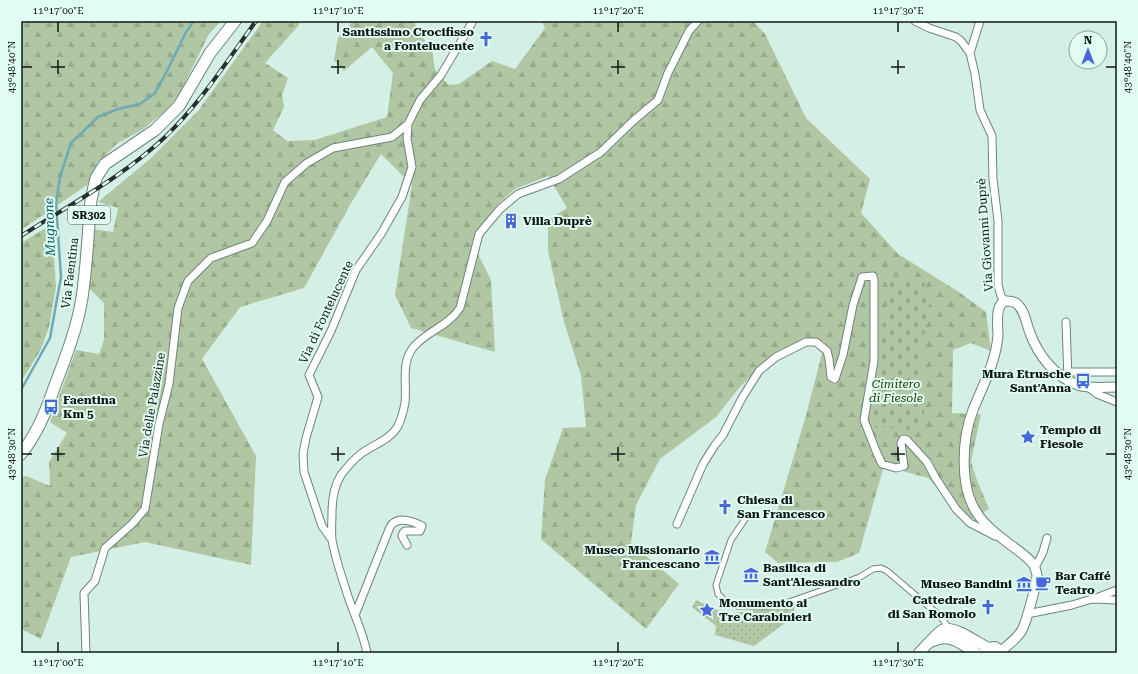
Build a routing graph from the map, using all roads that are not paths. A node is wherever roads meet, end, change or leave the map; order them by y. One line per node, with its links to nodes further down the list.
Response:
1 (235, 21): 15 (main road, Via Faentina / SR302)
2 (473, 21): 7 (street, Via di Fontelucente)
3 (698, 21): 20 (street)
4 (915, 21): 6 (street, Via Giovanni Duprè)
5 (980, 21): 6 (street)
6 (970, 53): 8 (street, Via Giovanni Duprè)
7 (408, 124): 20 (street, Via di Fontelucente); 32 (street, Via delle Palazzine)
8 (1005, 301): 11 (street); 19 (street, Via Giovanni Duprè)
9 (1066, 322): 11 (street)
10 (1117, 372): 11 (street)
11 (1068, 376): 12 (street)
12 (1088, 387): 13 (street); 14 (street)
13 (1117, 387)
14 (1117, 402)
15 (21, 454)
16 (747, 516): 28 (street)
17 (677, 524): 19 (street)
18 (1047, 538): 22 (street)
19 (1003, 539): 22 (street, Via Giovanni Duprè)
20 (332, 540): 27 (street)
21 (407, 545): 27 (street)
22 (1035, 568): 26 (street)
23 (1117, 590): 24 (street)
24 (1092, 599): 25 (street); 26 (street)
25 (1117, 600)
26 (1027, 614): 31 (street)
27 (356, 615): 33 (street)
28 (947, 633): 29 (main road); 30 (main road); 34 (main road)
29 (924, 648)
30 (986, 651): 31 (main road)
31 (1002, 652)
32 (86, 653)
33 (367, 653)
34 (976, 653)

